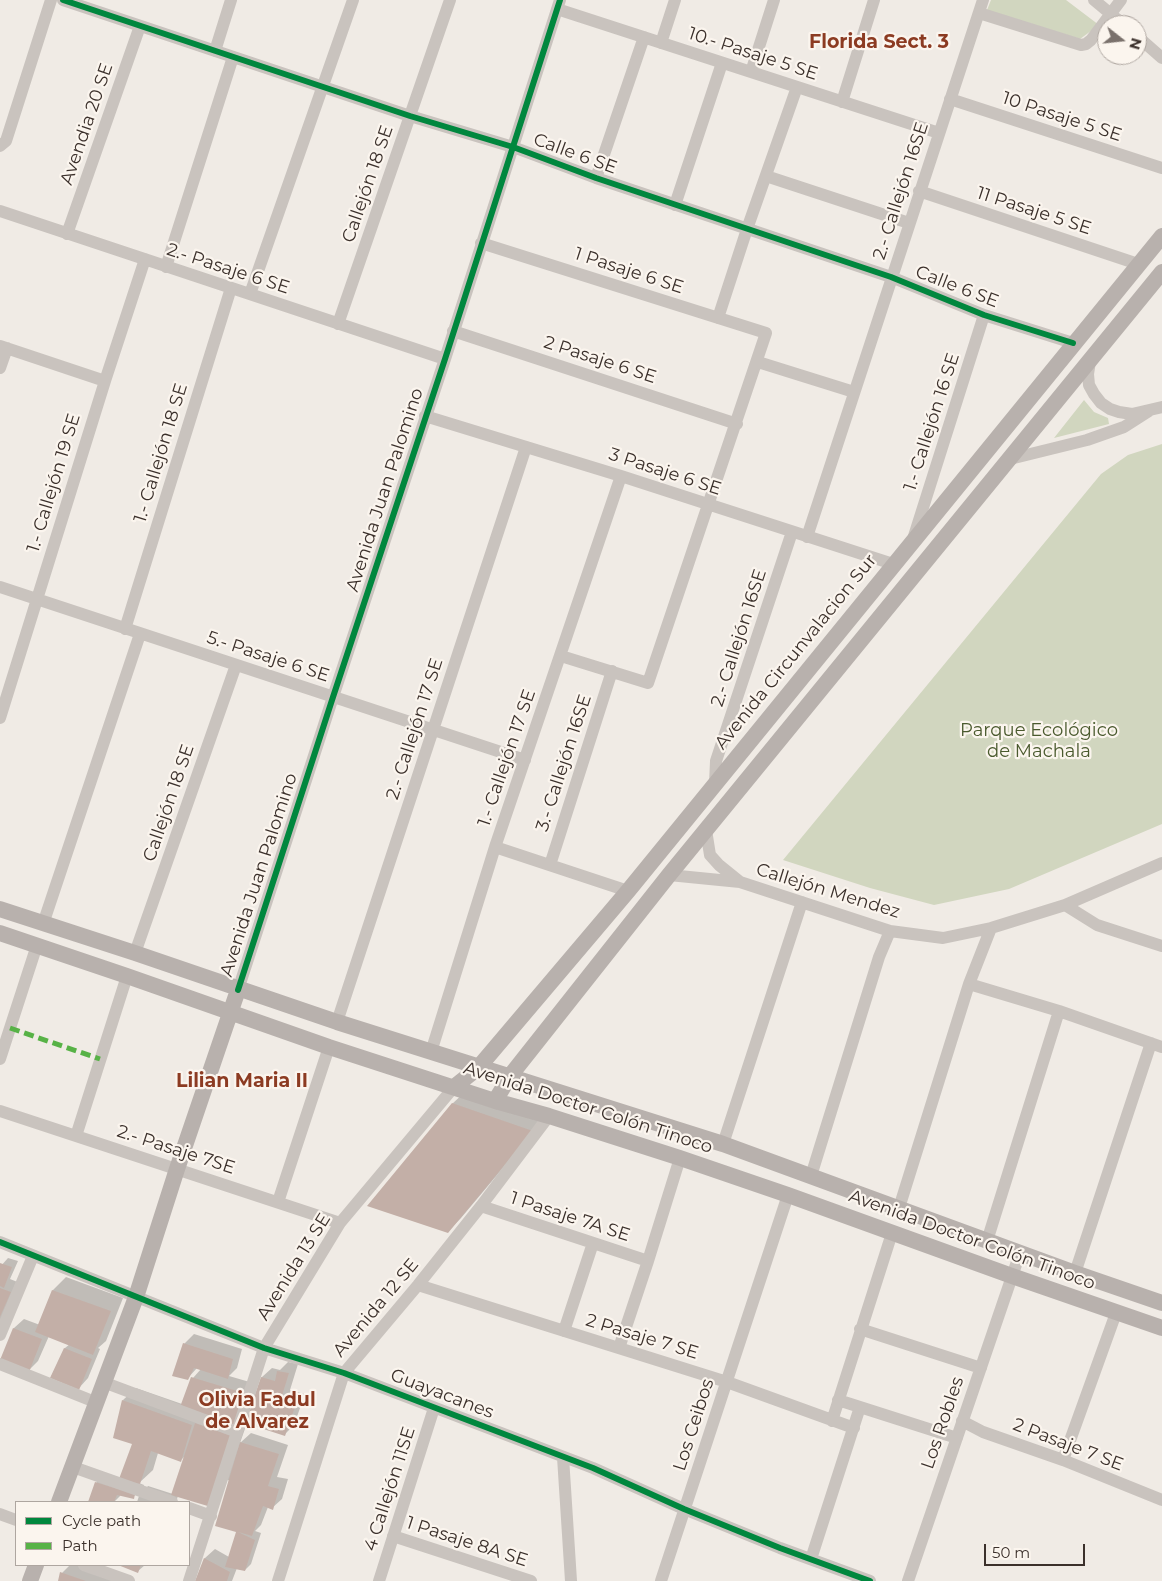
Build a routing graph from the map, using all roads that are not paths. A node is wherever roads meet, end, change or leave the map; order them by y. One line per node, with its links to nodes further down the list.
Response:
1 (51, 0): 30 (street)
2 (63, 0): 15 (street, Calle 6 SE)
3 (231, 0): 19 (street)
4 (352, 0): 24 (street)
5 (450, 0): 28 (street, Callejón 18 SE)
6 (675, 0): 17 (street)
7 (774, 0): 23 (street)
8 (874, 0): 27 (street)
9 (983, 0): 13 (street, 2.- Callejón 16SE)
10 (1094, 0): 14 (street)
11 (1121, 0): 14 (street)
12 (559, 4): 16 (street, 10.- Pasaje 5 SE); 31 (street, Avenida Juan Palomino)
13 (978, 13): 14 (street); 26 (street, 2.- Callejón 16SE)
14 (1111, 14)
15 (140, 26): 19 (street, Calle 6 SE); 40 (street, Avendia 20 SE)
16 (644, 37): 17 (street, 10.- Pasaje 5 SE); 34 (street)
17 (661, 43): 22 (street, 10.- Pasaje 5 SE)
18 (1147, 45): 21 (street)
19 (215, 51): 20 (street, Calle 6 SE)
20 (233, 57): 24 (street, Calle 6 SE); 45 (street)
21 (1162, 58)
22 (722, 62): 23 (street, 10.- Pasaje 5 SE); 36 (street)
23 (752, 72): 25 (street, 10.- Pasaje 5 SE)
24 (322, 87): 28 (street, Calle 6 SE); 49 (street)
25 (797, 87): 27 (street, 10.- Pasaje 5 SE); 33 (street)
26 (950, 98): 29 (street, 2.- Callejón 16SE); 32 (street, 10 Pasaje 5 SE)
27 (842, 102): 29 (street, 10.- Pasaje 5 SE)
28 (410, 116): 31 (street, Calle 6 SE); 52 (street, Callejón 18 SE)
29 (939, 133): 35 (street, 2.- Callejón 16SE)
30 (0, 146)
31 (513, 147): 34 (street, Calle 6 SE); 42 (street, Avenida Juan Palomino)
32 (1162, 168)
33 (766, 176): 38 (street); 39 (street)
34 (596, 178): 36 (street, Calle 6 SE)
35 (919, 191): 38 (street, 2.- Callejón 16SE); 44 (street, 11 Pasaje 5 SE)
36 (675, 205): 39 (street, Calle 6 SE)
37 (0, 211): 40 (street, 2.- Pasaje 6 SE)
38 (909, 223): 47 (street, 2.- Callejón 16SE)
39 (746, 229): 47 (street, Calle 6 SE); 51 (street)
40 (67, 234): 43 (street, 2.- Pasaje 6 SE)
41 (1162, 236): 44 (main road, Avenida Circunvalacion Sur)
42 (482, 242): 51 (street, 1 Pasaje 6 SE); 53 (street, Avenida Juan Palomino)
43 (145, 259): 45 (street, 2.- Pasaje 6 SE); 60 (street, 1.- Callejón 19 SE)
44 (1138, 264): 54 (main road, Avenida Circunvalacion Sur)
45 (166, 267): 48 (street, 2.- Pasaje 6 SE)
46 (1162, 272): 57 (main road)
47 (891, 277): 50 (street, Calle 6 SE); 61 (street, 2.- Callejón 16SE)
48 (230, 288): 49 (street, 2.- Pasaje 6 SE); 78 (street, 1.- Callejón 18 SE)
49 (250, 294): 52 (street, 2.- Pasaje 6 SE)
50 (984, 315): 54 (street, Calle 6 SE); 74 (street, 1.- Callejón 16 SE)
51 (718, 318): 58 (street, 1 Pasaje 6 SE)
52 (338, 324): 56 (street, 2.- Pasaje 6 SE)
53 (453, 330): 56 (street, Avenida Juan Palomino); 65 (street, 2 Pasaje 6 SE)
54 (1073, 344): 70 (main road, Avenida Circunvalacion Sur)
55 (3, 347): 59 (street); 60 (street)
56 (445, 359): 64 (street, Avenida Juan Palomino)
57 (1090, 361): 63 (street); 67 (main road)
58 (758, 362): 61 (street); 65 (street)
59 (0, 368)
60 (105, 381): 77 (street, 1.- Callejón 19 SE)
61 (854, 392): 73 (street, 2.- Callejón 16SE)
62 (1162, 407): 63 (street)
63 (1149, 411): 67 (street)
64 (425, 416): 66 (street, 3 Pasaje 6 SE); 83 (street, Avenida Juan Palomino)
65 (736, 424): 69 (street)
66 (526, 447): 68 (street, 3 Pasaje 6 SE); 85 (street, 2.- Callejón 17 SE)
67 (1010, 459): 71 (main road)
68 (621, 476): 69 (street, 3 Pasaje 6 SE); 80 (street, 1.- Callejón 17 SE)
69 (708, 504): 72 (street, 3 Pasaje 6 SE); 82 (street)
70 (941, 505): 71 (main road); 74 (main road, Avenida Circunvalacion Sur)
71 (960, 520): 88 (main road)
72 (792, 532): 73 (street, 3 Pasaje 6 SE); 87 (street, 2.- Callejón 16SE)
73 (807, 537): 75 (street, 3 Pasaje 6 SE)
74 (913, 540): 75 (main road, Avenida Circunvalacion Sur)
75 (893, 564): 87 (main road, Avenida Circunvalacion Sur)
76 (0, 587): 77 (street, 5.- Pasaje 6 SE)
77 (36, 600): 78 (street, 5.- Pasaje 6 SE); 84 (street, 1.- Callejón 19 SE)
78 (125, 629): 79 (street, 5.- Pasaje 6 SE)
79 (140, 634): 81 (street, 5.- Pasaje 6 SE); 99 (street)
80 (560, 656): 82 (street); 86 (street, 1.- Callejón 17 SE)
81 (236, 665): 83 (street, 5.- Pasaje 6 SE); 105 (street, Callejón 18 SE)
82 (612, 672): 92 (street, 3.- Callejón 16SE)
83 (332, 697): 85 (street, 5.- Pasaje 6 SE); 108 (street, Avenida Juan Palomino)
84 (0, 718)
85 (433, 730): 86 (street, 5.- Pasaje 6 SE); 111 (street, 2.- Callejón 17 SE)
86 (525, 760): 90 (street, 1.- Callejón 17 SE)
87 (710, 790): 88 (main road); 95 (main road, Avenida Circunvalacion Sur)
88 (724, 808): 89 (main road)
89 (706, 830): 93 (main road); 94 (street, Callejón Mendez)
90 (496, 847): 92 (street); 114 (street, 1.- Callejón 17 SE)
91 (1162, 863): 97 (street, Callejón Mendez)
92 (550, 866): 95 (street)
93 (669, 875): 94 (street, Callejón Mendez); 117 (main road)
94 (740, 882): 96 (street, Callejón Mendez)
95 (628, 891): 116 (main road, Avenida Circunvalacion Sur)
96 (802, 902): 101 (street, Callejón Mendez); 123 (street)
97 (1065, 905): 100 (street, Callejón Mendez); 104 (street)
98 (0, 909): 99 (main road, Avenida Doctor Colón Tinoco)
99 (43, 924): 105 (main road, Avenida Doctor Colón Tinoco)
100 (991, 928): 101 (street, Callejón Mendez); 107 (street)
101 (890, 931): 126 (street)
102 (0, 933): 103 (main road, Avenida Doctor Colón Tinoco)
103 (37, 945): 106 (main road, Avenida Doctor Colón Tinoco); 115 (street)
104 (1162, 946)
105 (135, 953): 108 (main road, Avenida Doctor Colón Tinoco)
106 (127, 976): 110 (main road, Avenida Doctor Colón Tinoco); 122 (street)
107 (969, 984): 109 (street); 130 (street)
108 (238, 990): 110 (main road, Avenida Juan Palomino); 111 (main road, Avenida Doctor Colón Tinoco)
109 (1058, 1011): 112 (street); 133 (street)
110 (230, 1012): 113 (main road, Avenida Doctor Colón Tinoco); 125 (main road, Avenida Juan Palomino)
111 (337, 1022): 114 (main road, Avenida Doctor Colón Tinoco)
112 (1157, 1045): 139 (street)
113 (329, 1047): 118 (main road, Avenida Doctor Colón Tinoco); 128 (street)
114 (431, 1052): 116 (main road, Avenida Doctor Colón Tinoco)
115 (0, 1059)
116 (478, 1068): 117 (main road, Avenida Doctor Colón Tinoco); 118 (main road, Avenida Circunvalacion Sur)
117 (510, 1076): 119 (main road); 123 (main road, Avenida Doctor Colón Tinoco)
118 (454, 1086): 119 (main road, Avenida Doctor Colón Tinoco); 131 (street, Avenida 13 SE)
119 (495, 1101): 121 (main road, Avenida Doctor Colón Tinoco)
120 (0, 1111): 122 (street, 2.- Pasaje 7SE)
121 (549, 1116): 124 (main road, Avenida Doctor Colón Tinoco); 129 (street, Avenida 12 SE)
122 (76, 1136): 125 (street, 2.- Pasaje 7SE)
123 (723, 1144): 126 (main road, Avenida Doctor Colón Tinoco)
124 (680, 1158): 127 (main road, Avenida Doctor Colón Tinoco); 138 (street)
125 (177, 1169): 128 (street, 2.- Pasaje 7SE); 142 (main road, Avenida Juan Palomino)
126 (811, 1176): 130 (main road, Avenida Doctor Colón Tinoco)
127 (788, 1195): 132 (main road, Avenida Doctor Colón Tinoco); 155 (street, Los Ceibos)
128 (278, 1202): 131 (street, 2.- Pasaje 7SE)
129 (481, 1206): 135 (street, 1 Pasaje 7A SE); 141 (street, Avenida 12 SE)
130 (899, 1208): 133 (main road, Avenida Doctor Colón Tinoco)
131 (340, 1223): 149 (street, Avenida 13 SE)
132 (892, 1233): 140 (main road, Avenida Doctor Colón Tinoco); 146 (street)
133 (986, 1241): 136 (main road, Avenida Doctor Colón Tinoco)
134 (0, 1242): 137 (street, Guayacanes)
135 (593, 1243): 138 (street, 1 Pasaje 7A SE); 147 (street)
136 (1020, 1253): 139 (main road, Avenida Doctor Colón Tinoco); 140 (street, Los Robles)
137 (33, 1256): 142 (street, Guayacanes); 148 (street)
138 (648, 1261): 150 (street)
139 (1075, 1273): 143 (main road, Avenida Doctor Colón Tinoco)
140 (1012, 1276): 144 (main road, Avenida Doctor Colón Tinoco); 152 (street, Los Robles)
141 (418, 1285): 147 (street, 2 Pasaje 7 SE); 153 (street, Avenida 12 SE)
142 (136, 1297): 149 (street, Guayacanes); 154 (main road, Avenida Juan Palomino)
143 (1162, 1301)
144 (1116, 1313): 145 (main road, Avenida Doctor Colón Tinoco); 166 (street)
145 (1162, 1328)
146 (860, 1329): 152 (street); 156 (street)
147 (564, 1331): 150 (street, 2 Pasaje 7 SE)
148 (0, 1335)
149 (264, 1348): 153 (street, Guayacanes); 163 (street, Avenida 13 SE)
150 (619, 1348): 155 (street, 2 Pasaje 7 SE)
151 (0, 1364): 157 (street)
152 (981, 1368): 161 (street, Los Robles)
153 (344, 1373): 159 (street, Guayacanes); 184 (street, Avenida 12 SE)
154 (103, 1382): 157 (main road, Avenida Juan Palomino); 163 (street)
155 (726, 1382): 160 (street, 2 Pasaje 7 SE); 172 (street, Los Ceibos)
156 (838, 1400): 158 (street); 160 (street)
157 (95, 1402): 167 (main road, Avenida Juan Palomino)
158 (860, 1407): 162 (street); 164 (street)
159 (434, 1408): 165 (street, Guayacanes); 176 (street, 4 Callejón 11SE)
160 (832, 1421): 162 (street, 2 Pasaje 7 SE)
161 (962, 1422): 164 (street, Los Robles); 166 (street, 2 Pasaje 7 SE)
162 (854, 1428): 177 (street)
163 (237, 1432): 174 (street, Avenida 13 SE)
164 (957, 1438): 190 (street, Los Robles)
165 (563, 1456): 172 (street, Guayacanes); 187 (street)
166 (1063, 1460): 168 (street, 2 Pasaje 7 SE)
167 (73, 1467): 169 (main road, Avenida Juan Palomino); 170 (street)
168 (1162, 1500)
169 (60, 1501)
170 (169, 1501)
171 (190, 1508): 174 (street)
172 (684, 1509): 177 (street, Guayacanes); 188 (street, Los Ceibos)
173 (0, 1514): 175 (street)
174 (211, 1516): 183 (street, Avenida 13 SE)
175 (15, 1520)
176 (393, 1536): 180 (street, 1 Pasaje 8A SE); 185 (street, 4 Callejón 11SE)
177 (811, 1559): 189 (street, Guayacanes)
178 (36, 1566): 181 (main road)
179 (87, 1566): 182 (street)
180 (505, 1577): 186 (street, 1 Pasaje 8A SE)
181 (30, 1581)
182 (129, 1581)
183 (190, 1581)
184 (278, 1581)
185 (378, 1581)
186 (531, 1581)
187 (571, 1581)
188 (661, 1581)
189 (870, 1581)
190 (908, 1581)

